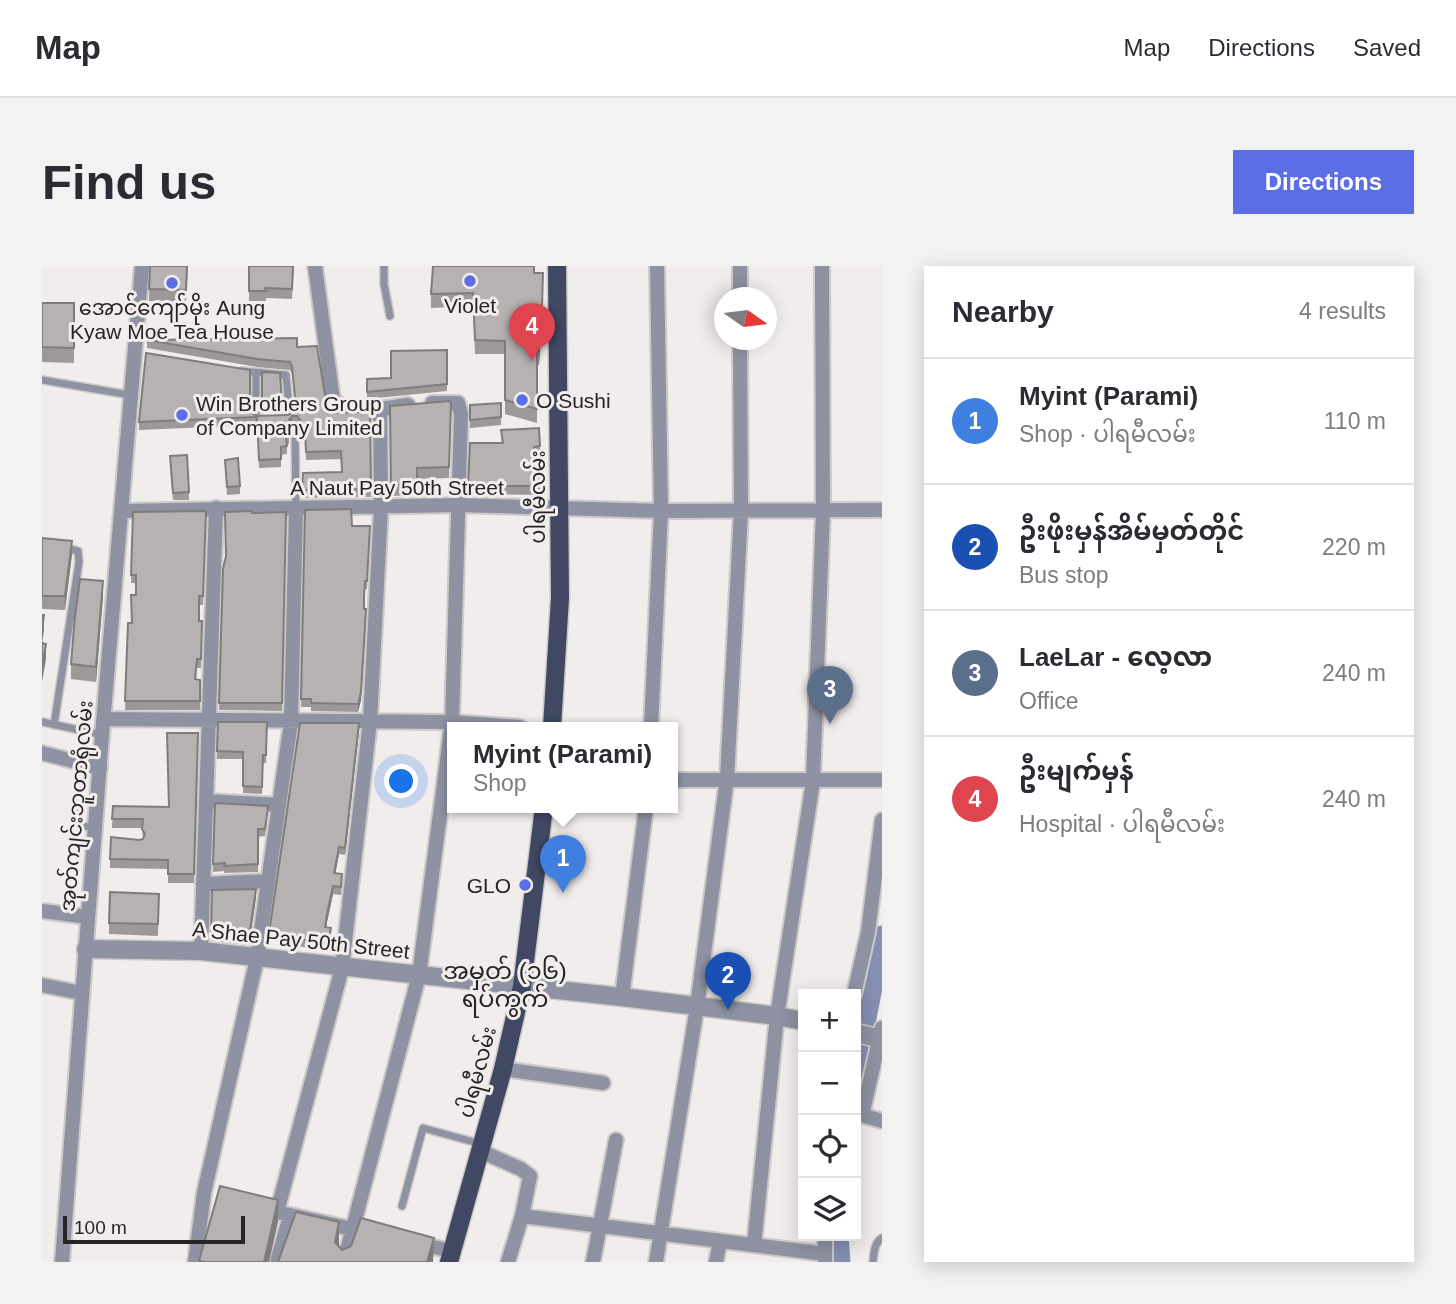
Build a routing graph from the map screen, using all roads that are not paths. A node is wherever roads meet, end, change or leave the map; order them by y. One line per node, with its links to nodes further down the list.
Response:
1 (142, 266): 14 (street, အုတ်ကျင်းဘူတာရုံလမ်း)
2 (315, 266): 15 (street)
3 (384, 266): 9 (lane)
4 (557, 266): 21 (main road, ပါရမီလမ်း)
5 (657, 266): 25 (street)
6 (740, 266): 8 (street)
7 (822, 266): 22 (street)
8 (740, 287)
9 (390, 316)
10 (740, 350): 26 (street)
11 (229, 368): 12 (lane)
12 (256, 373): 12 (lane)
13 (42, 380): 14 (lane)
14 (130, 395): 24 (street, အုတ်ကျင်းဘူတာရုံလမ်း)
15 (380, 408): 17 (street); 18 (street)
16 (295, 430): 20 (lane)
17 (458, 505): 18 (street, A Naut Pay 50th Street); 21 (street, A Naut Pay 50th Street); 33 (street)
18 (381, 507): 20 (street, A Naut Pay 50th Street); 29 (street)
19 (216, 508): 20 (street, A Naut Pay 50th Street); 24 (street, A Naut Pay 50th Street); 31 (street)
20 (296, 508): 32 (street)
21 (561, 508): 25 (street, A Naut Pay 50th Street); 34 (main road, ပါရမီလမ်း)
22 (822, 510): 23 (street, A Naut Pay 50th Street); 26 (street, A Naut Pay 50th Street); 44 (street)
23 (882, 510)
24 (122, 511): 28 (street, အုတ်ကျင်းဘူတာရုံလမ်း)
25 (661, 511): 26 (street, A Naut Pay 50th Street); 35 (street)
26 (741, 511): 41 (street)
27 (52, 546): 36 (lane)
28 (104, 719): 31 (street); 37 (street, အုတ်ကျင်းဘူတာရုံလမ်း)
29 (370, 721): 32 (street); 33 (street); 59 (street)
30 (42, 722): 36 (lane)
31 (208, 722): 32 (street); 45 (street)
32 (290, 722): 46 (street)
33 (452, 722)
34 (552, 722)
35 (651, 722)
36 (54, 725): 37 (lane)
37 (102, 735): 40 (street, အုတ်ကျင်းဘူတာရုံလမ်း)
38 (42, 753): 40 (street)
39 (447, 760): 60 (street)
40 (100, 768): 51 (street, အုတ်ကျင်းဘူတာရုံလမ်း)
41 (727, 778): 42 (street); 44 (street); 66 (street)
42 (678, 780)
43 (882, 780): 44 (street)
44 (813, 781): 67 (street)
45 (206, 801): 46 (street); 53 (street)
46 (279, 805): 52 (street)
47 (543, 813): 62 (main road, ပါရမီလမ်း)
48 (645, 813): 65 (street)
49 (76, 814): 51 (lane)
50 (882, 820): 63 (street)
51 (98, 834): 55 (street, အုတ်ကျင်းဘူတာရုံလမ်း)
52 (268, 881): 53 (street); 58 (street)
53 (203, 884): 57 (street)
54 (42, 911): 55 (street)
55 (88, 917): 56 (street, အုတ်ကျင်းဘူတာရုံလမ်း)
56 (86, 949): 57 (street, A Shae Pay 50th Street); 64 (street, အုတ်ကျင်းဘူတာရုံလမ်း)
57 (201, 951): 58 (street, A Shae Pay 50th Street)
58 (257, 958): 59 (street, A Shae Pay 50th Street); 92 (street)
59 (342, 968): 60 (street, A Shae Pay 50th Street); 78 (street)
60 (419, 975): 62 (street, A Shae Pay 50th Street); 81 (street)
61 (42, 985): 64 (street)
62 (522, 986): 65 (street, A Shae Pay 50th Street); 71 (main road, ပါရမီလမ်း)
63 (855, 989)
64 (81, 993): 91 (street, အုတ်ကျင်းဘူတာရုံလမ်း)
65 (622, 997): 66 (street, A Shae Pay 50th Street)
66 (697, 1007): 67 (street, A Shae Pay 50th Street); 82 (street)
67 (777, 1016): 68 (street, A Shae Pay 50th Street); 87 (street)
68 (798, 1020)
69 (861, 1034): 70 (street)
70 (880, 1036): 73 (street)
71 (503, 1069): 72 (street); 75 (main road, ပါရမီလမ်း)
72 (603, 1083)
73 (882, 1121)
74 (616, 1140): 80 (street)
75 (481, 1148): 77 (lane); 79 (street); 89 (main road, ပါရမီလမ်း)
76 (251, 1206): 78 (street)
77 (402, 1206)
78 (284, 1214): 81 (street); 93 (street)
79 (522, 1216): 80 (street); 95 (street)
80 (600, 1226): 82 (street); 96 (street)
81 (353, 1230): 83 (street); 94 (street)
82 (663, 1234): 86 (street); 97 (street)
83 (378, 1235)
84 (882, 1238): 99 (lane)
85 (402, 1240): 89 (street)
86 (720, 1241): 87 (street); 98 (street)
87 (754, 1245): 88 (street)
88 (781, 1255): 90 (street)
89 (451, 1256)
90 (825, 1258)
91 (62, 1262)
92 (195, 1262)
93 (276, 1262)
94 (344, 1262)
95 (509, 1262)
96 (593, 1262)
97 (656, 1262)
98 (716, 1262)
99 (873, 1262)

